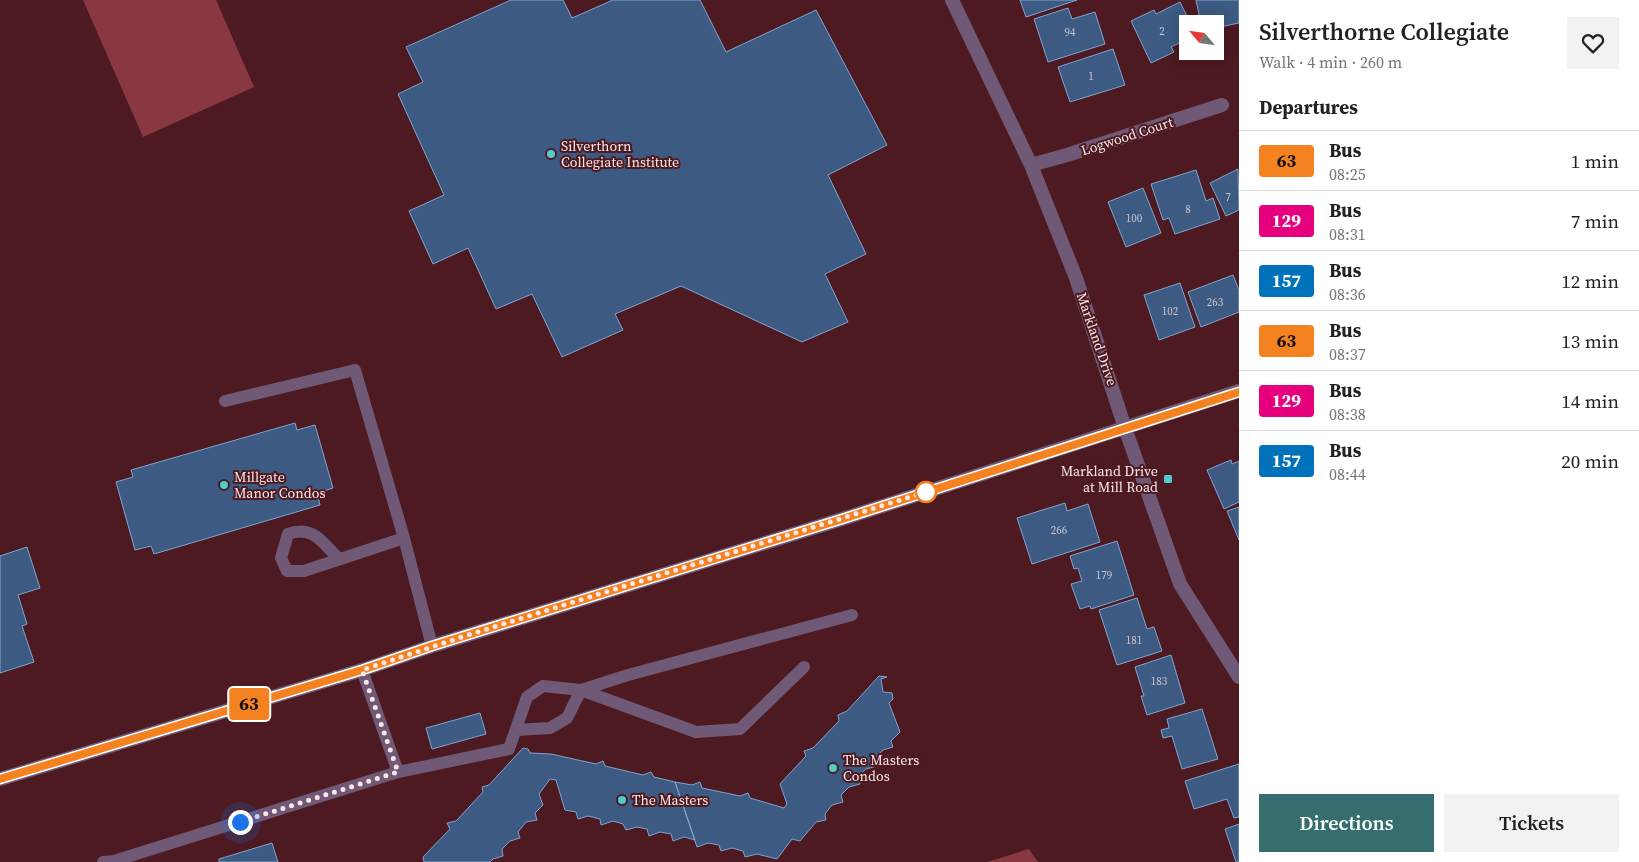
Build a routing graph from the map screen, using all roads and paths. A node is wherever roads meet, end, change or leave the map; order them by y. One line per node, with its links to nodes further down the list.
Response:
1 (952, 0): 3 (street, Markland Drive)
2 (1222, 105): 3 (street, Logwood Court)
3 (1031, 165): 6 (street, Markland Drive)
4 (1239, 392): 6 (street)
5 (225, 401): 7 (lane)
6 (1126, 428): 10 (street); 13 (street, Markland Drive)
7 (404, 538): 8 (lane); 10 (lane)
8 (339, 559)
9 (852, 615): 14 (lane)
10 (432, 646): 12 (street)
11 (804, 667): 14 (lane)
12 (362, 670): 16 (lane); 17 (street)
13 (1239, 677)
14 (581, 690): 15 (lane); 15 (lane)
15 (516, 730): 16 (lane)
16 (398, 772): 18 (lane)
17 (0, 779)
18 (111, 862)

